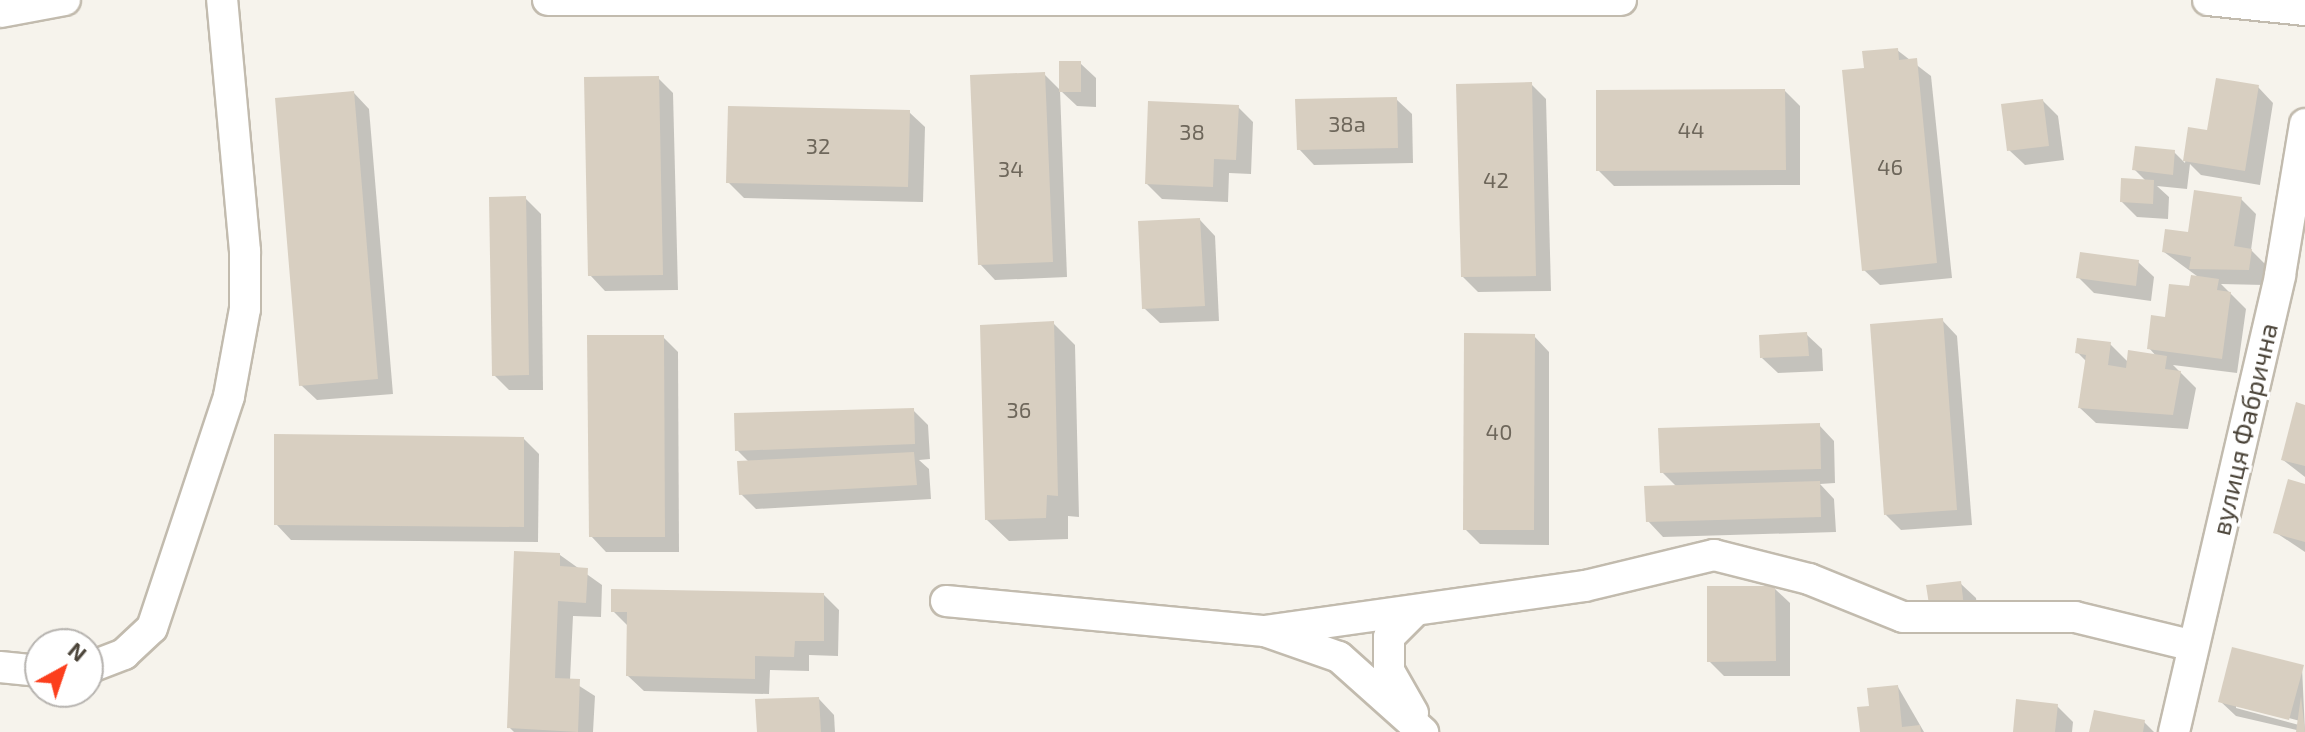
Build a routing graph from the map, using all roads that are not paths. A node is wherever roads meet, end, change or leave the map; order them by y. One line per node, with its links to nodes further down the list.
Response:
1 (65, 0): 8 (street)
2 (222, 0): 14 (street)
3 (548, 0): 6 (street)
4 (1621, 0): 6 (street)
5 (2208, 0): 7 (street)
6 (818, 2)
7 (2305, 10)
8 (0, 12)
9 (2305, 124): 13 (street, вулиця Фабрична)
10 (946, 601): 12 (street)
11 (1414, 612): 12 (street); 13 (street); 17 (street)
12 (1265, 631): 17 (street)
13 (2194, 646): 18 (street, вулиця Фабрична)
14 (104, 662)
15 (0, 667): 16 (street)
16 (24, 669)
17 (1424, 732)
18 (2174, 732)

